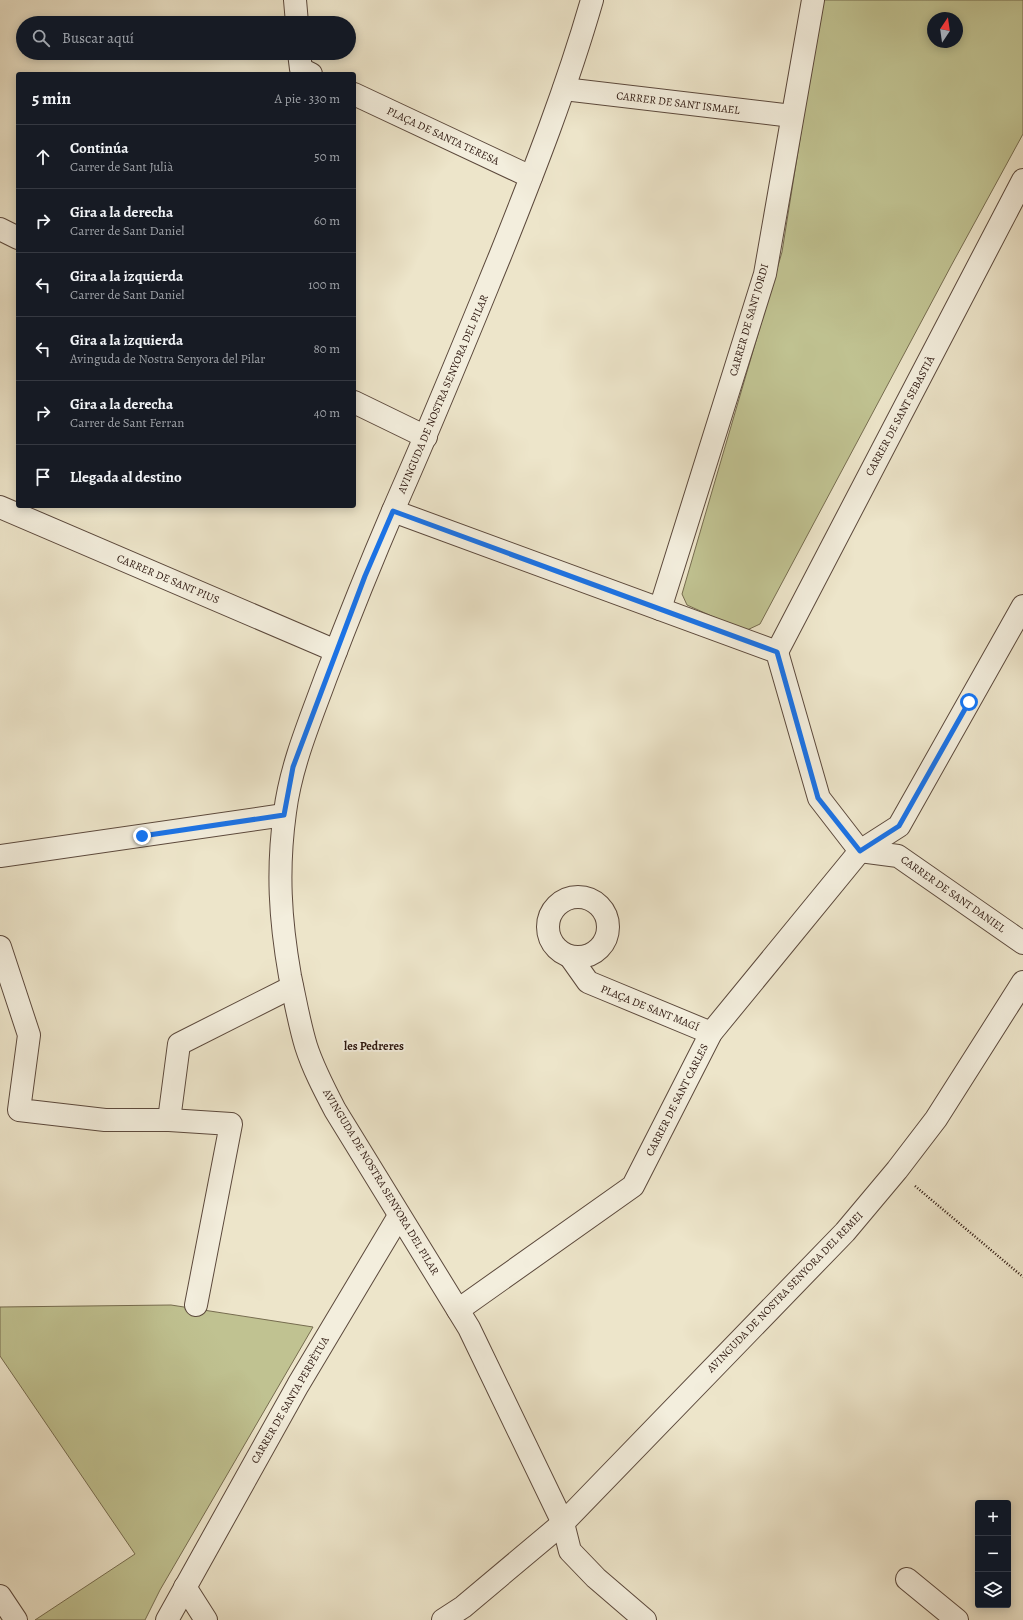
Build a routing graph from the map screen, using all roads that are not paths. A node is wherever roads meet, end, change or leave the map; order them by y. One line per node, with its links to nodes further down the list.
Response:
1 (295, 0): 4 (street)
2 (592, 0): 7 (street, AVINGUDA DE NOSTRA SENYORA DEL PILAR)
3 (813, 0): 9 (street, CARRER DE SANT JORDI)
4 (296, 16)
5 (300, 60): 6 (street)
6 (307, 72)
7 (564, 89): 9 (street, CARRER DE SANT ISMAEL); 10 (street, AVINGUDA DE NOSTRA SENYORA DEL PILAR)
8 (356, 95): 10 (street, PLAÇA DE SANTA TERESA)
9 (792, 116): 19 (street, CARRER DE SANT JORDI)
10 (531, 177): 15 (street, AVINGUDA DE NOSTRA SENYORA DEL PILAR)
11 (1023, 180): 21 (street, CARRER DE SANT SEBASTIÀ)
12 (0, 229): 13 (street)
13 (16, 237)
14 (356, 403): 15 (street)
15 (426, 437): 17 (street, AVINGUDA DE NOSTRA SENYORA DEL PILAR)
16 (0, 507): 20 (street, CARRER DE SANT PIUS)
17 (393, 511): 19 (street); 20 (street, AVINGUDA DE NOSTRA SENYORA DEL PILAR)
18 (1023, 606): 23 (street, CARRER DE SANT CARLES)
19 (660, 609): 21 (street)
20 (336, 651): 22 (street, AVINGUDA DE NOSTRA SENYORA DEL PILAR)
21 (777, 652): 23 (street)
22 (284, 815): 24 (street); 29 (street, AVINGUDA DE NOSTRA SENYORA DEL PILAR)
23 (860, 851): 25 (street, CARRER DE SANT DANIEL); 30 (street, CARRER DE SANT CARLES)
24 (0, 856)
25 (1023, 943)
26 (0, 947): 31 (street)
27 (581, 956): 30 (street, PLAÇA DE SANT MAGÍ)
28 (1023, 982): 35 (street, AVINGUDA DE NOSTRA SENYORA DEL REMEI)
29 (292, 987): 31 (street); 32 (street, AVINGUDA DE NOSTRA SENYORA DEL PILAR)
30 (711, 1033): 34 (street, CARRER DE SANT CARLES)
31 (169, 1120): 33 (street)
32 (399, 1216): 34 (street, AVINGUDA DE NOSTRA SENYORA DEL PILAR); 37 (street, CARRER DE SANTA PERPÈTUA)
33 (196, 1304)
34 (458, 1310): 35 (street, AVINGUDA DE NOSTRA SENYORA DEL PILAR)
35 (563, 1523): 42 (street, AVINGUDA DE NOSTRA SENYORA DEL REMEI); 43 (street, AVINGUDA DE NOSTRA SENYORA DEL PILAR)
36 (907, 1579): 44 (street)
37 (185, 1586): 40 (street, CARRER DE SANTA PERPÈTUA); 41 (street)
38 (0, 1596): 39 (street)
39 (16, 1620)
40 (167, 1620)
41 (206, 1620)
42 (444, 1620)
43 (645, 1620)
44 (957, 1620)

